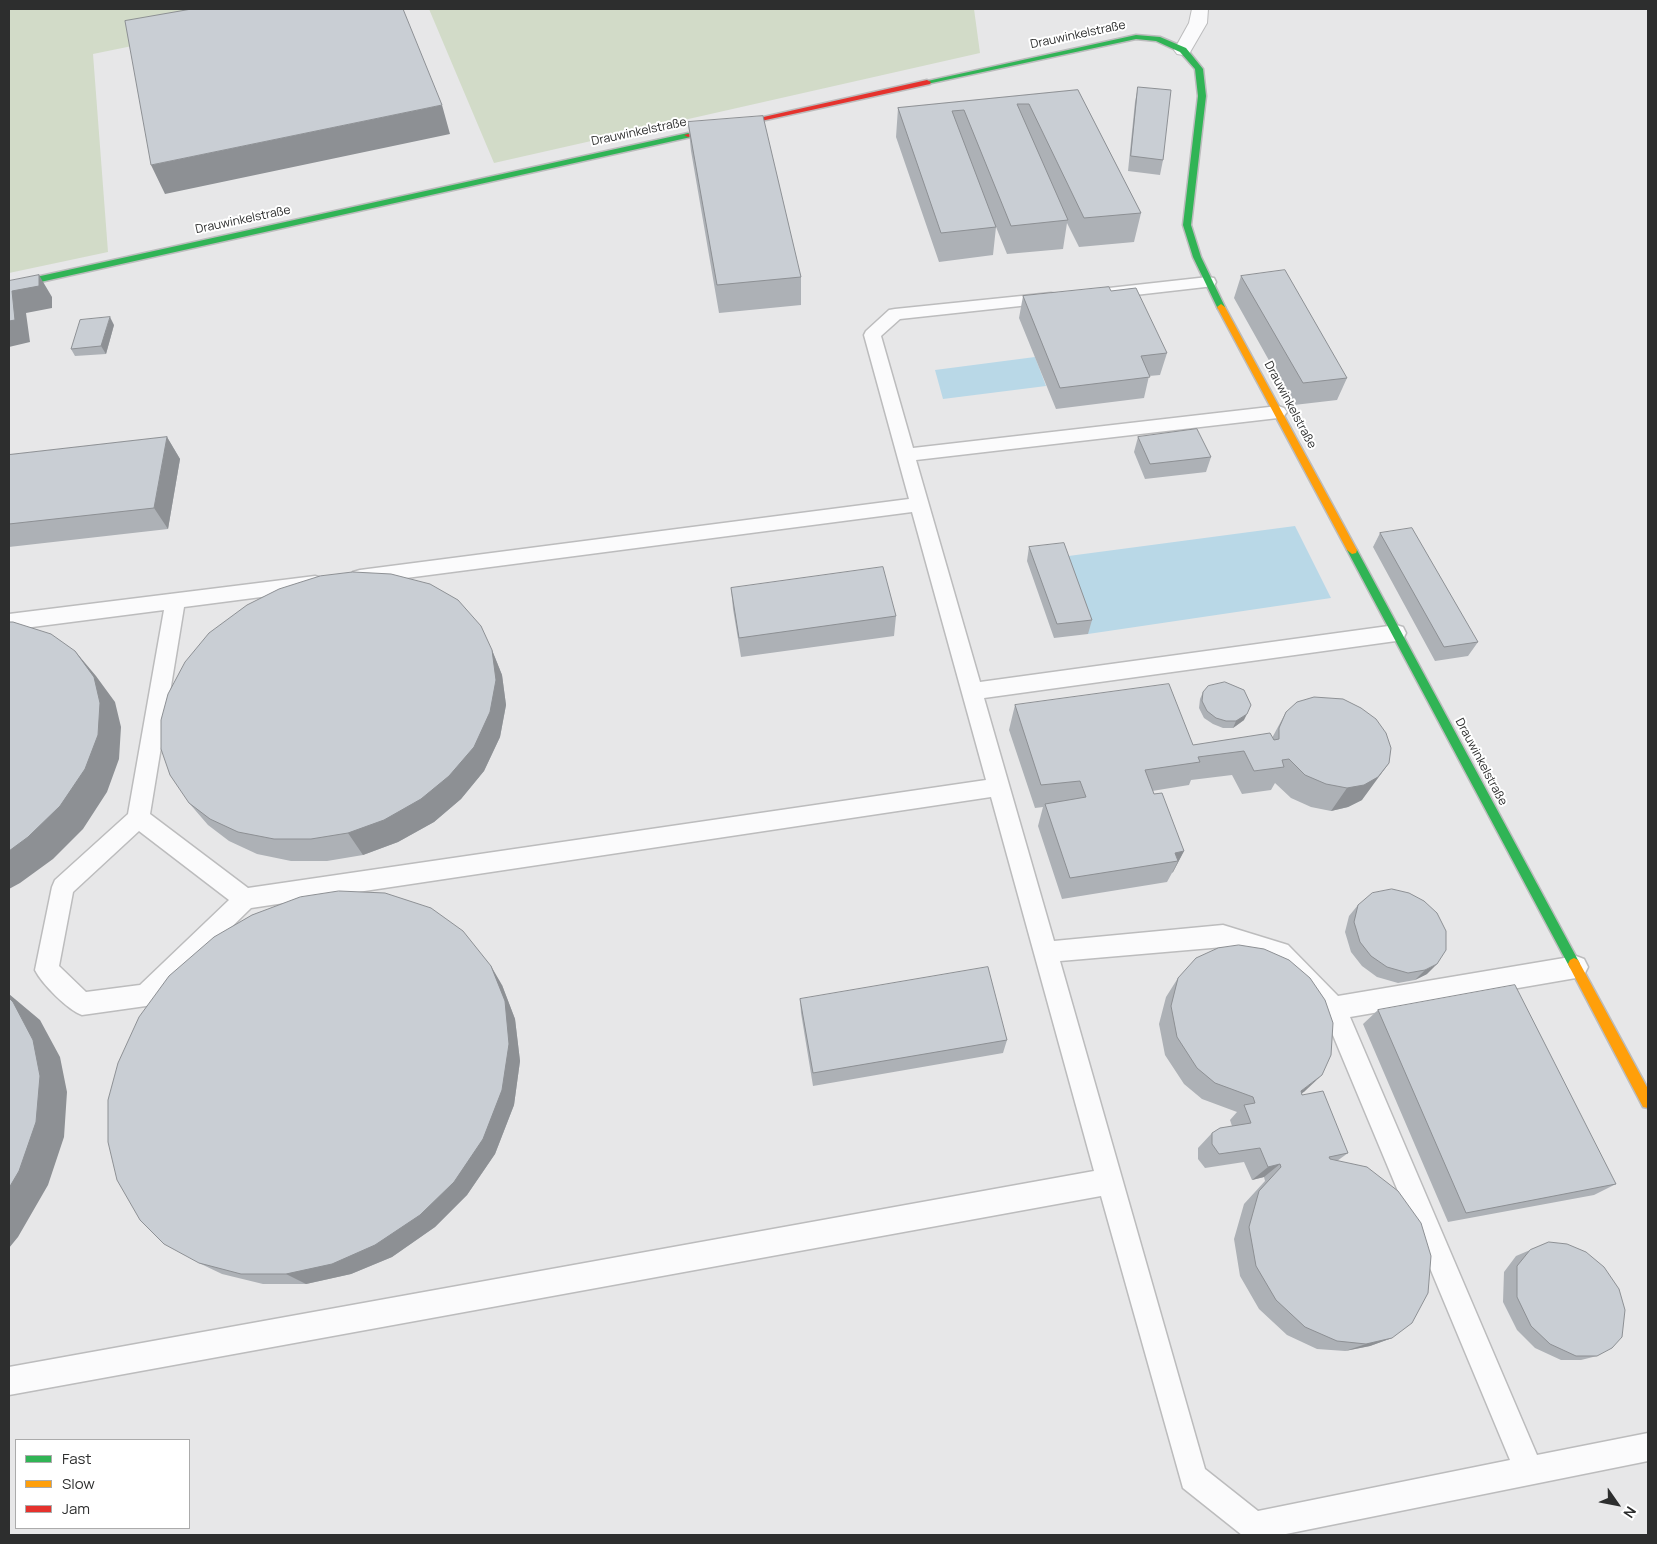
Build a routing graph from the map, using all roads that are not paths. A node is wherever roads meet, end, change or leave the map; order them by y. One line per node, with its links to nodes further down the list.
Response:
1 (1200, 9): 2 (street)
2 (1183, 50): 3 (street, Drauwinkelstraße); 4 (street, Drauwinkelstraße)
3 (1208, 282): 5 (street, Drauwinkelstraße); 6 (lane)
4 (9, 286)
5 (1278, 412): 6 (lane); 10 (street, Drauwinkelstraße)
6 (906, 455): 7 (lane)
7 (920, 504): 8 (lane); 11 (lane)
8 (175, 601): 9 (lane); 13 (lane)
9 (9, 622)
10 (1396, 633): 11 (lane); 16 (street, Drauwinkelstraße)
11 (972, 691): 12 (lane)
12 (999, 787): 14 (lane); 15 (lane)
13 (138, 818): 14 (lane); 14 (lane)
14 (245, 899)
15 (1046, 952): 17 (lane); 19 (lane)
16 (1576, 967): 17 (lane); 18 (street, Drauwinkelstraße)
17 (1334, 1008): 22 (lane)
18 (1648, 1102)
19 (1110, 1182): 20 (lane); 22 (lane)
20 (9, 1381)
21 (1648, 1447): 22 (lane)
22 (1529, 1471)

